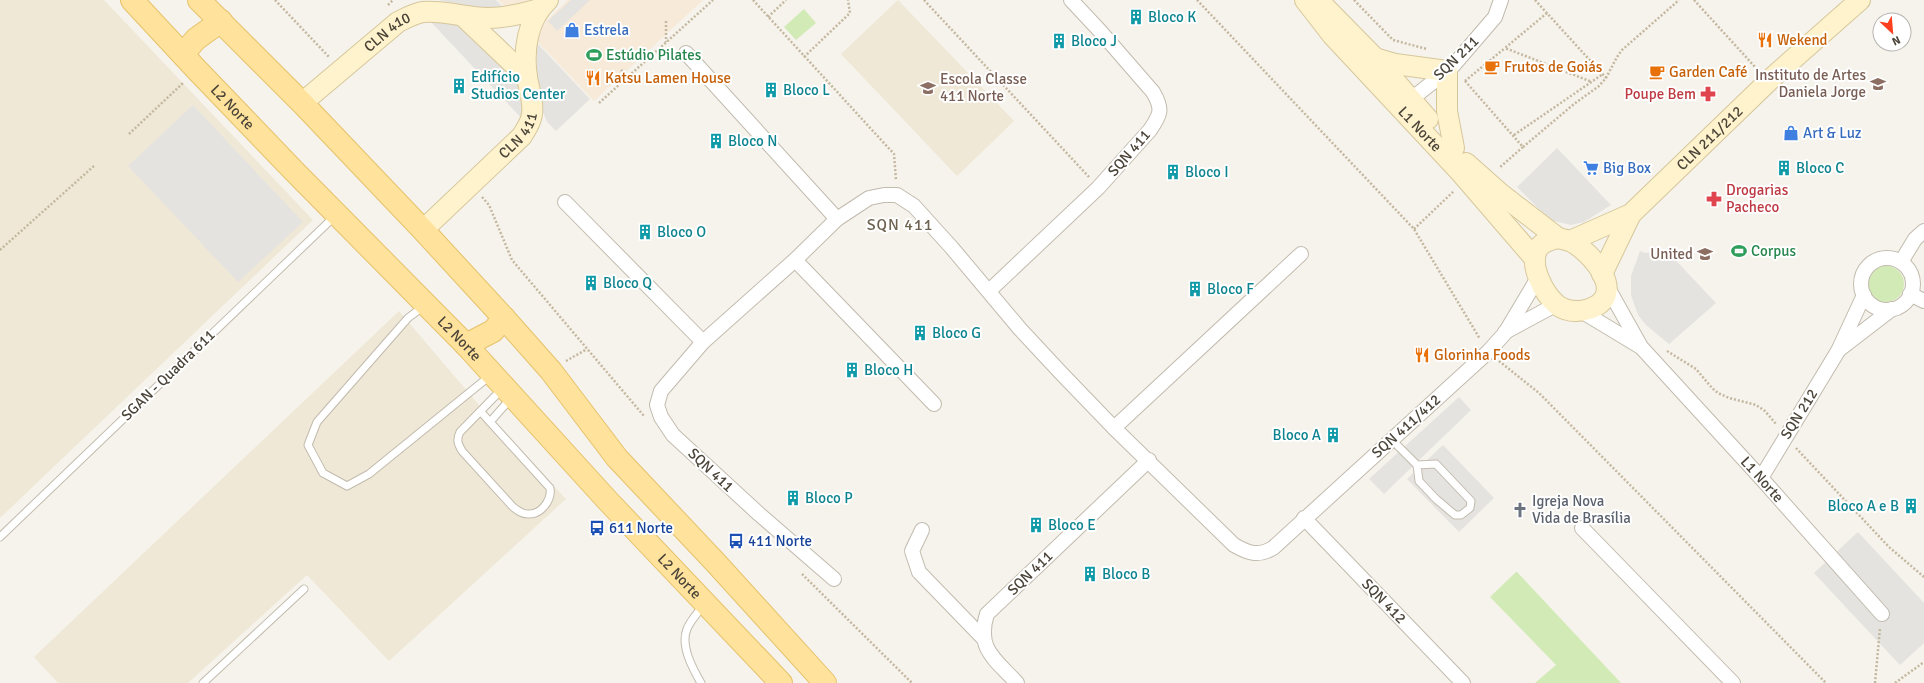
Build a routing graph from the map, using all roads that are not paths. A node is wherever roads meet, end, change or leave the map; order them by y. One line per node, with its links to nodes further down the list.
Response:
1 (132, 0): 13 (main road, L2 Norte)
2 (199, 0): 10 (main road)
3 (1071, 0): 31 (street, SQN 411)
4 (1305, 0): 17 (street, L1 Norte)
5 (1318, 0): 12 (street, L1 Norte)
6 (1501, 0): 14 (street, SQN 211)
7 (1860, 0): 20 (street, CLN 211/212)
8 (543, 4): 9 (street, CLN 410); 15 (street, CLN 411)
9 (463, 16): 15 (street); 16 (street, CLN 410)
10 (221, 21): 13 (main road); 16 (main road)
11 (686, 53): 22 (street)
12 (1375, 58): 14 (street); 17 (street, L1 Norte)
13 (190, 62): 21 (main road, L2 Norte)
14 (1449, 69): 17 (street, SQN 211); 18 (street)
15 (527, 77): 23 (street, CLN 411)
16 (302, 103): 23 (main road)
17 (1405, 104): 18 (street, L1 Norte); 29 (street, L1 Norte)
18 (1454, 148): 25 (street, L1 Norte)
19 (565, 202): 41 (street)
20 (1631, 214): 25 (street, CLN 211/212); 30 (street, CLN 211/212)
21 (337, 215): 35 (main road, L2 Norte); 57 (lane, SGAN - Quadra 611)
22 (837, 219): 27 (street, SQN 411); 31 (street, SQN 411)
23 (423, 230): 39 (main road)
24 (1924, 231): 28 (street)
25 (1564, 240): 29 (street); 30 (street)
26 (1301, 254): 49 (street)
27 (795, 260): 41 (street, SQN 411); 46 (street)
28 (1901, 262): 32 (street); 33 (street)
29 (1537, 268): 36 (street); 40 (street, SQN 411/412)
30 (1605, 281): 38 (street); 43 (street, L1 Norte)
31 (989, 292): 49 (street)
32 (1910, 294): 34 (street); 37 (street)
33 (1864, 295): 37 (street); 44 (street, SQN 212)
34 (1924, 300)
35 (426, 304): 42 (main road, L2 Norte); 45 (lane)
36 (1556, 304): 38 (street); 40 (street, SQN 411/412)
37 (1892, 309): 44 (street, SQN 212)
38 (1581, 311): 43 (street, L1 Norte)
39 (504, 318): 42 (main road); 66 (main road)
40 (1505, 332): 50 (street, SQN 411/412)
41 (703, 342): 58 (street, SQN 411)
42 (466, 345): 45 (main road, L2 Norte)
43 (1641, 347): 53 (street, L1 Norte)
44 (1838, 351): 53 (street, SQN 212)
45 (503, 385): 47 (lane); 48 (lane); 60 (main road, L2 Norte)
46 (934, 404)
47 (481, 412): 48 (lane); 48 (lane)
48 (490, 422)
49 (1114, 428): 51 (street)
50 (1391, 439): 52 (lane); 54 (street, SQN 411/412)
51 (1148, 460): 54 (street); 62 (street, SQN 411)
52 (1417, 465): 52 (lane)
53 (1761, 478): 61 (street, L1 Norte)
54 (1304, 518): 68 (street, SQN 412)
55 (1582, 528): 69 (street)
56 (922, 530): 62 (street)
57 (0, 537)
58 (834, 579)
59 (304, 588): 63 (lane)
60 (704, 603): 64 (lane); 65 (main road, L2 Norte)
61 (1882, 614)
62 (983, 638): 67 (street)
63 (203, 683)
64 (701, 683)
65 (782, 683)
66 (825, 683)
67 (1017, 683)
68 (1464, 683)
69 (1733, 683)

